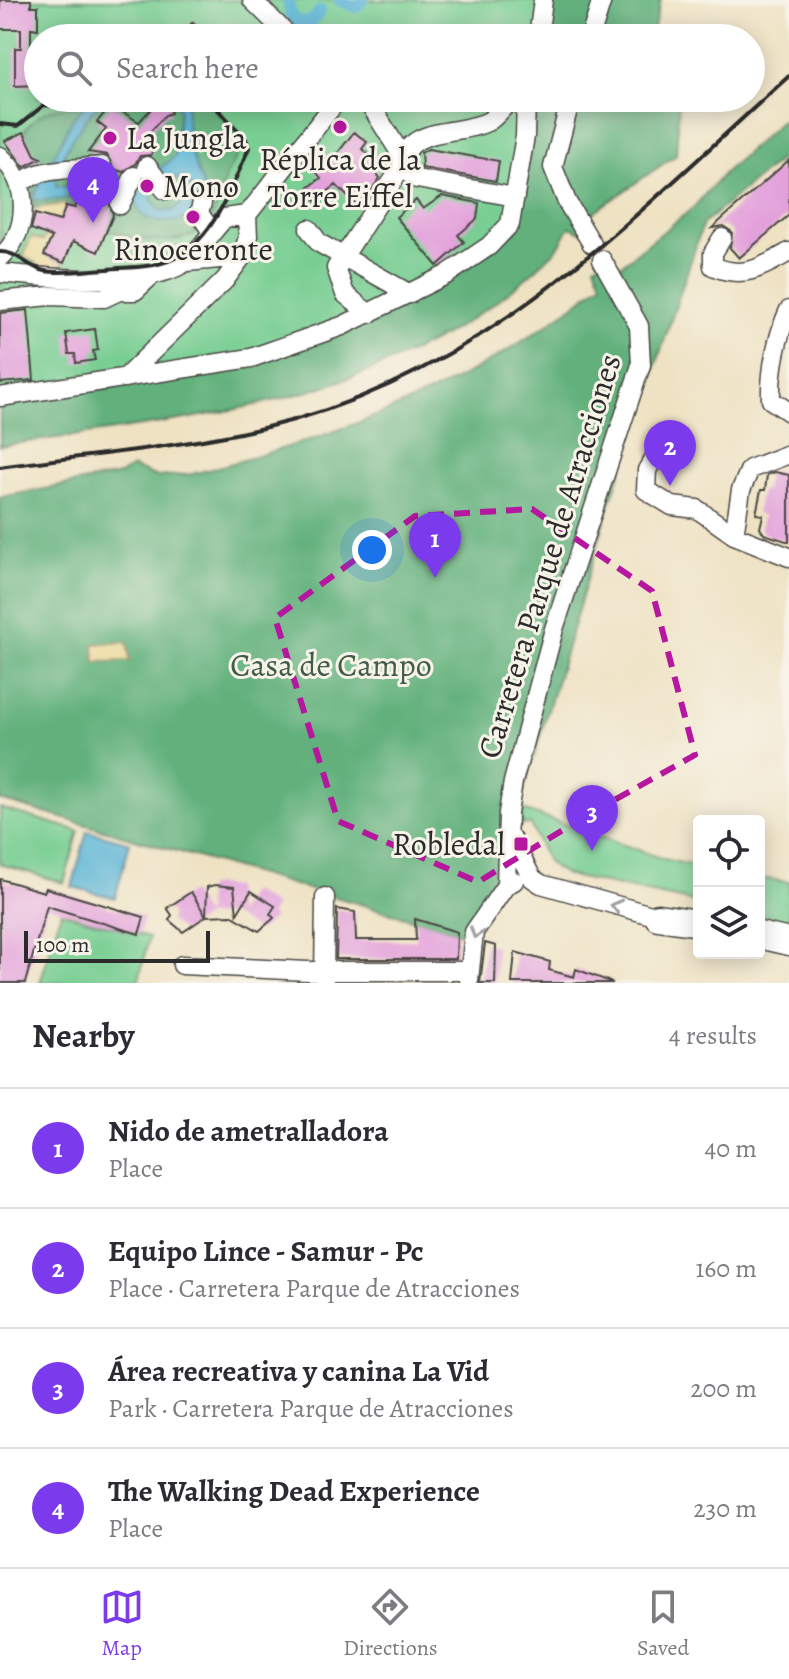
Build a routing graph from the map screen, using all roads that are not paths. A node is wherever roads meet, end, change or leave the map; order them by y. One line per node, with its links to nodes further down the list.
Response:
1 (252, 0): 4 (street)
2 (543, 0): 5 (street)
3 (602, 0): 6 (street)
4 (277, 24)
5 (540, 24)
6 (594, 24)
7 (328, 112): 18 (street)
8 (374, 112): 13 (street)
9 (498, 112): 13 (street)
10 (524, 112): 16 (street)
11 (567, 112): 40 (street, Carretera Parque de Atracciones)
12 (0, 156): 25 (street)
13 (402, 162): 16 (street); 24 (street)
14 (102, 166): 15 (street)
15 (27, 179)
16 (515, 197): 29 (street)
17 (202, 203): 20 (street)
18 (247, 215): 20 (street); 23 (street)
19 (309, 229): 24 (street)
20 (212, 232): 26 (street)
21 (722, 238): 22 (street)
22 (789, 252)
23 (242, 257): 26 (street); 33 (street)
24 (342, 257): 29 (street); 32 (street)
25 (0, 258)
26 (187, 262): 28 (street)
27 (0, 273): 28 (street)
28 (151, 276): 30 (street)
29 (410, 294): 32 (street)
30 (0, 301)
31 (789, 310): 35 (street)
32 (369, 314): 33 (street)
33 (125, 378): 34 (street)
34 (0, 397)
35 (789, 412)
36 (789, 454): 38 (street)
37 (655, 457): 38 (street)
38 (734, 535): 39 (street)
39 (789, 557)
40 (508, 831): 41 (street); 42 (street, Carretera Parque de Atracciones)
41 (536, 881): 42 (street); 44 (street, one-way to 41)
42 (504, 888): 53 (street, one-way to 53)
43 (325, 897): 52 (street)
44 (651, 909): 45 (highway); 46 (street)
45 (693, 921)
46 (693, 927)
47 (765, 936): 48 (highway)
48 (789, 942)
49 (765, 947): 50 (street)
50 (789, 953)
51 (182, 965): 52 (street)
52 (324, 976): 53 (street)
53 (470, 977)

